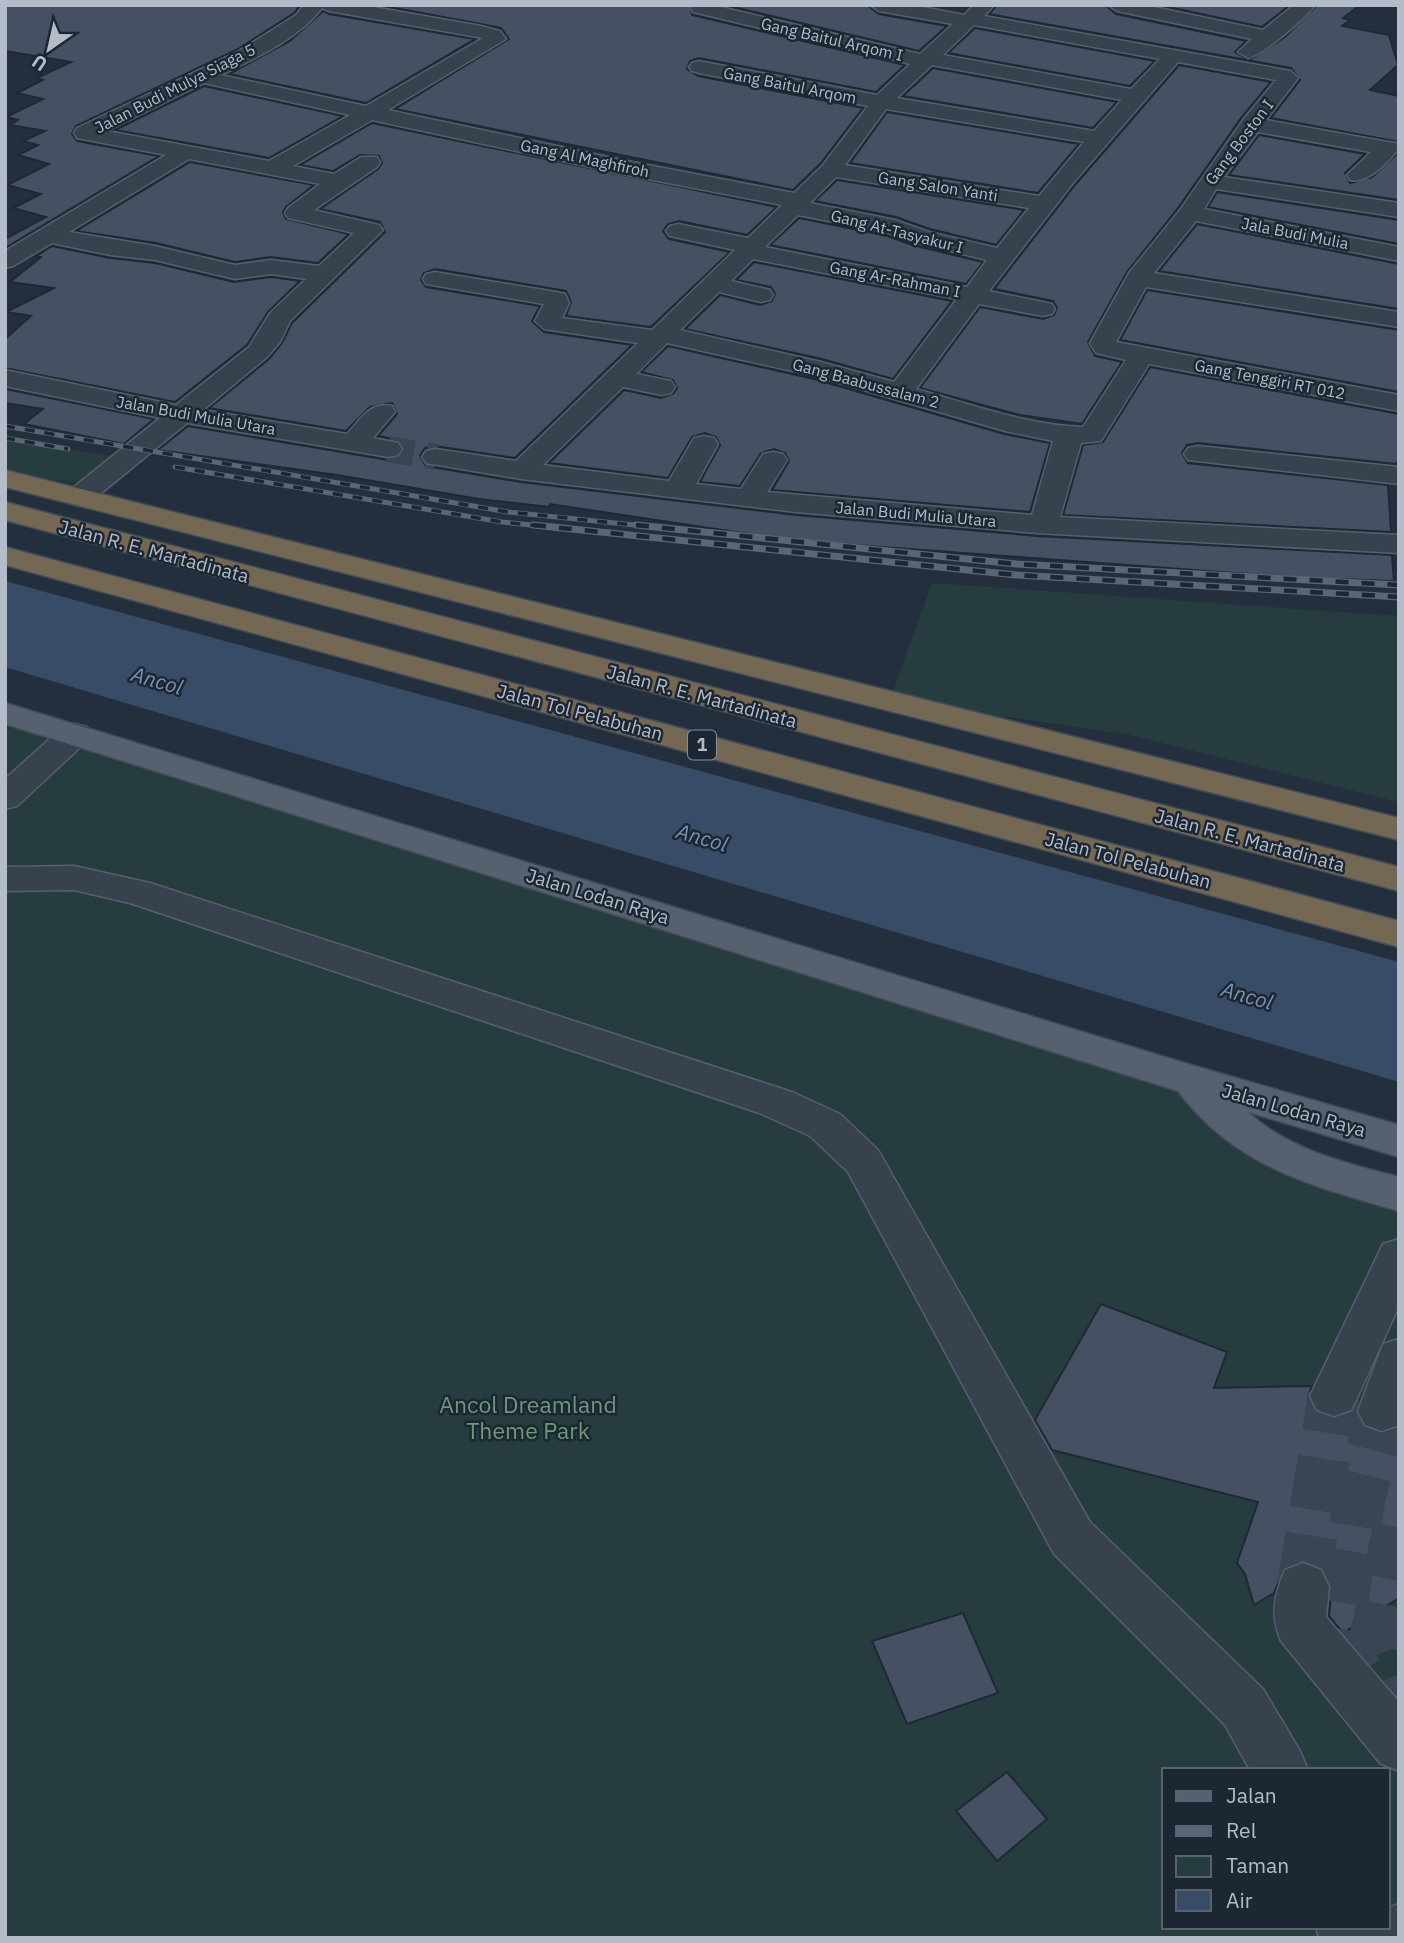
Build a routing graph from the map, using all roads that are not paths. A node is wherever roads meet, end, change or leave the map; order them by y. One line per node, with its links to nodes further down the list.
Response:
1 (314, 5): 22 (street, Jalan Budi Mulya Siaga 5)
2 (329, 5): 12 (street)
3 (879, 5): 10 (street, Gang Boston I)
4 (1117, 5): 6 (street)
5 (1306, 5): 11 (street)
6 (1140, 7): 14 (street); 16 (street)
7 (700, 8): 18 (street, Gang Baitul Arqom I)
8 (470, 13): 12 (street)
9 (1266, 14): 11 (street)
10 (975, 15): 15 (street); 16 (street, Gang Boston I)
11 (1288, 19): 14 (street)
12 (447, 26): 26 (street)
13 (925, 33): 15 (street)
14 (1269, 37): 20 (street)
15 (950, 38): 18 (street)
16 (1097, 50): 17 (street, Gang Boston I)
17 (1173, 56): 20 (street, Gang Boston I); 24 (street)
18 (925, 59): 23 (street, Gang Baitul Arqom I); 25 (street)
19 (1054, 60): 23 (street)
20 (1229, 66): 28 (street, Gang Boston I)
21 (699, 67): 25 (street, Gang Baitul Arqom)
22 (198, 76): 26 (street, Gang Al Maghfiroh); 30 (street, Jalan Budi Mulya Siaga 5)
23 (1040, 78): 24 (street, Gang Baitul Arqom I); 27 (street)
24 (1135, 96): 29 (street)
25 (881, 102): 27 (street, Gang Baitul Arqom); 33 (street)
26 (371, 113): 32 (street); 37 (street, Gang Al Maghfiroh)
27 (997, 121): 29 (street, Gang Baitul Arqom)
28 (1250, 124): 34 (street); 36 (street, Gang Boston I)
29 (1098, 138): 38 (street)
30 (186, 152): 32 (street); 42 (street)
31 (369, 162): 35 (street)
32 (272, 169): 35 (street)
33 (831, 170): 37 (street); 38 (street, Gang Salon Yanti)
34 (1358, 175)
35 (338, 181): 47 (street)
36 (1209, 181): 39 (street); 40 (street, Gang Boston I)
37 (796, 204): 43 (street); 45 (street, Gang At-Tasyakur I)
38 (1045, 204): 45 (street)
39 (1399, 210)
40 (1190, 213): 44 (street, Jala Budi Mulia); 48 (street, Gang Boston I)
41 (678, 231): 43 (street, Gang Ar-Rahman I)
42 (47, 235): 46 (street); 47 (street)
43 (750, 248): 50 (street); 51 (street, Gang Ar-Rahman I)
44 (1399, 254)
45 (1001, 256): 51 (street)
46 (5, 261)
47 (325, 274): 63 (street)
48 (1138, 278): 54 (street); 56 (street, Gang Boston I)
49 (435, 279): 55 (street, Gang Baabussalam 2)
50 (714, 284): 52 (street); 55 (street)
51 (973, 293): 53 (street, Gang Ar-Rahman I); 60 (street)
52 (761, 295)
53 (1043, 309)
54 (1399, 320)
55 (660, 336): 58 (street); 60 (street, Gang Baabussalam 2)
56 (1142, 355): 61 (street, Gang Tenggiri RT 012); 64 (street)
57 (5, 377): 63 (street, Jalan Budi Mulia Utara)
58 (617, 378): 59 (street); 71 (street)
59 (662, 387)
60 (900, 392): 64 (street, Gang Baabussalam 2)
61 (1399, 403)
62 (382, 412): 65 (street)
63 (180, 414): 65 (street, Jalan Budi Mulia Utara); 75 (street)
64 (1069, 435): 79 (street)
65 (354, 443): 67 (street, Jalan Budi Mulia Utara)
66 (704, 444): 74 (street)
67 (388, 449)
68 (1198, 454): 72 (street)
69 (436, 457): 71 (street, Jalan Budi Mulia Utara)
70 (773, 460): 76 (street)
71 (521, 471): 74 (street, Jalan Budi Mulia Utara)
72 (1399, 475)
73 (5, 478): 75 (highway, Jalan R. E. Martadinata)
74 (679, 489): 76 (street, Jalan Budi Mulia Utara)
75 (79, 497): 82 (highway, Jalan R. E. Martadinata)
76 (750, 497): 79 (street, Jalan Budi Mulia Utara)
77 (5, 511): 89 (highway, Jalan R. E. Martadinata / 1)
78 (5, 519): 89 (highway, 1)
79 (1044, 523): 80 (street, Jalan Budi Mulia Utara)
80 (1399, 544)
81 (5, 556): 90 (highway, Jalan Tol Pelabuhan / 1)
82 (890, 700): 86 (highway); 87 (highway, Jalan R. E. Martadinata)
83 (5, 712): 84 (main road, Jalan Lodan Raya)
84 (75, 734): 85 (street); 91 (main road, Jalan Lodan Raya)
85 (5, 798)
86 (1399, 802)
87 (1399, 829)
88 (5, 879): 100 (street)
89 (1399, 880)
90 (1399, 933)
91 (1190, 1080): 92 (main road, Jalan Lodan Raya); 93 (main road, Jalan Lodan Raya)
92 (1399, 1141)
93 (1399, 1194)
94 (1399, 1257): 96 (street)
95 (1399, 1357): 97 (street)
96 (1334, 1396)
97 (1382, 1411)
98 (1303, 1587): 99 (street)
99 (1399, 1744)
100 (1280, 1768)

